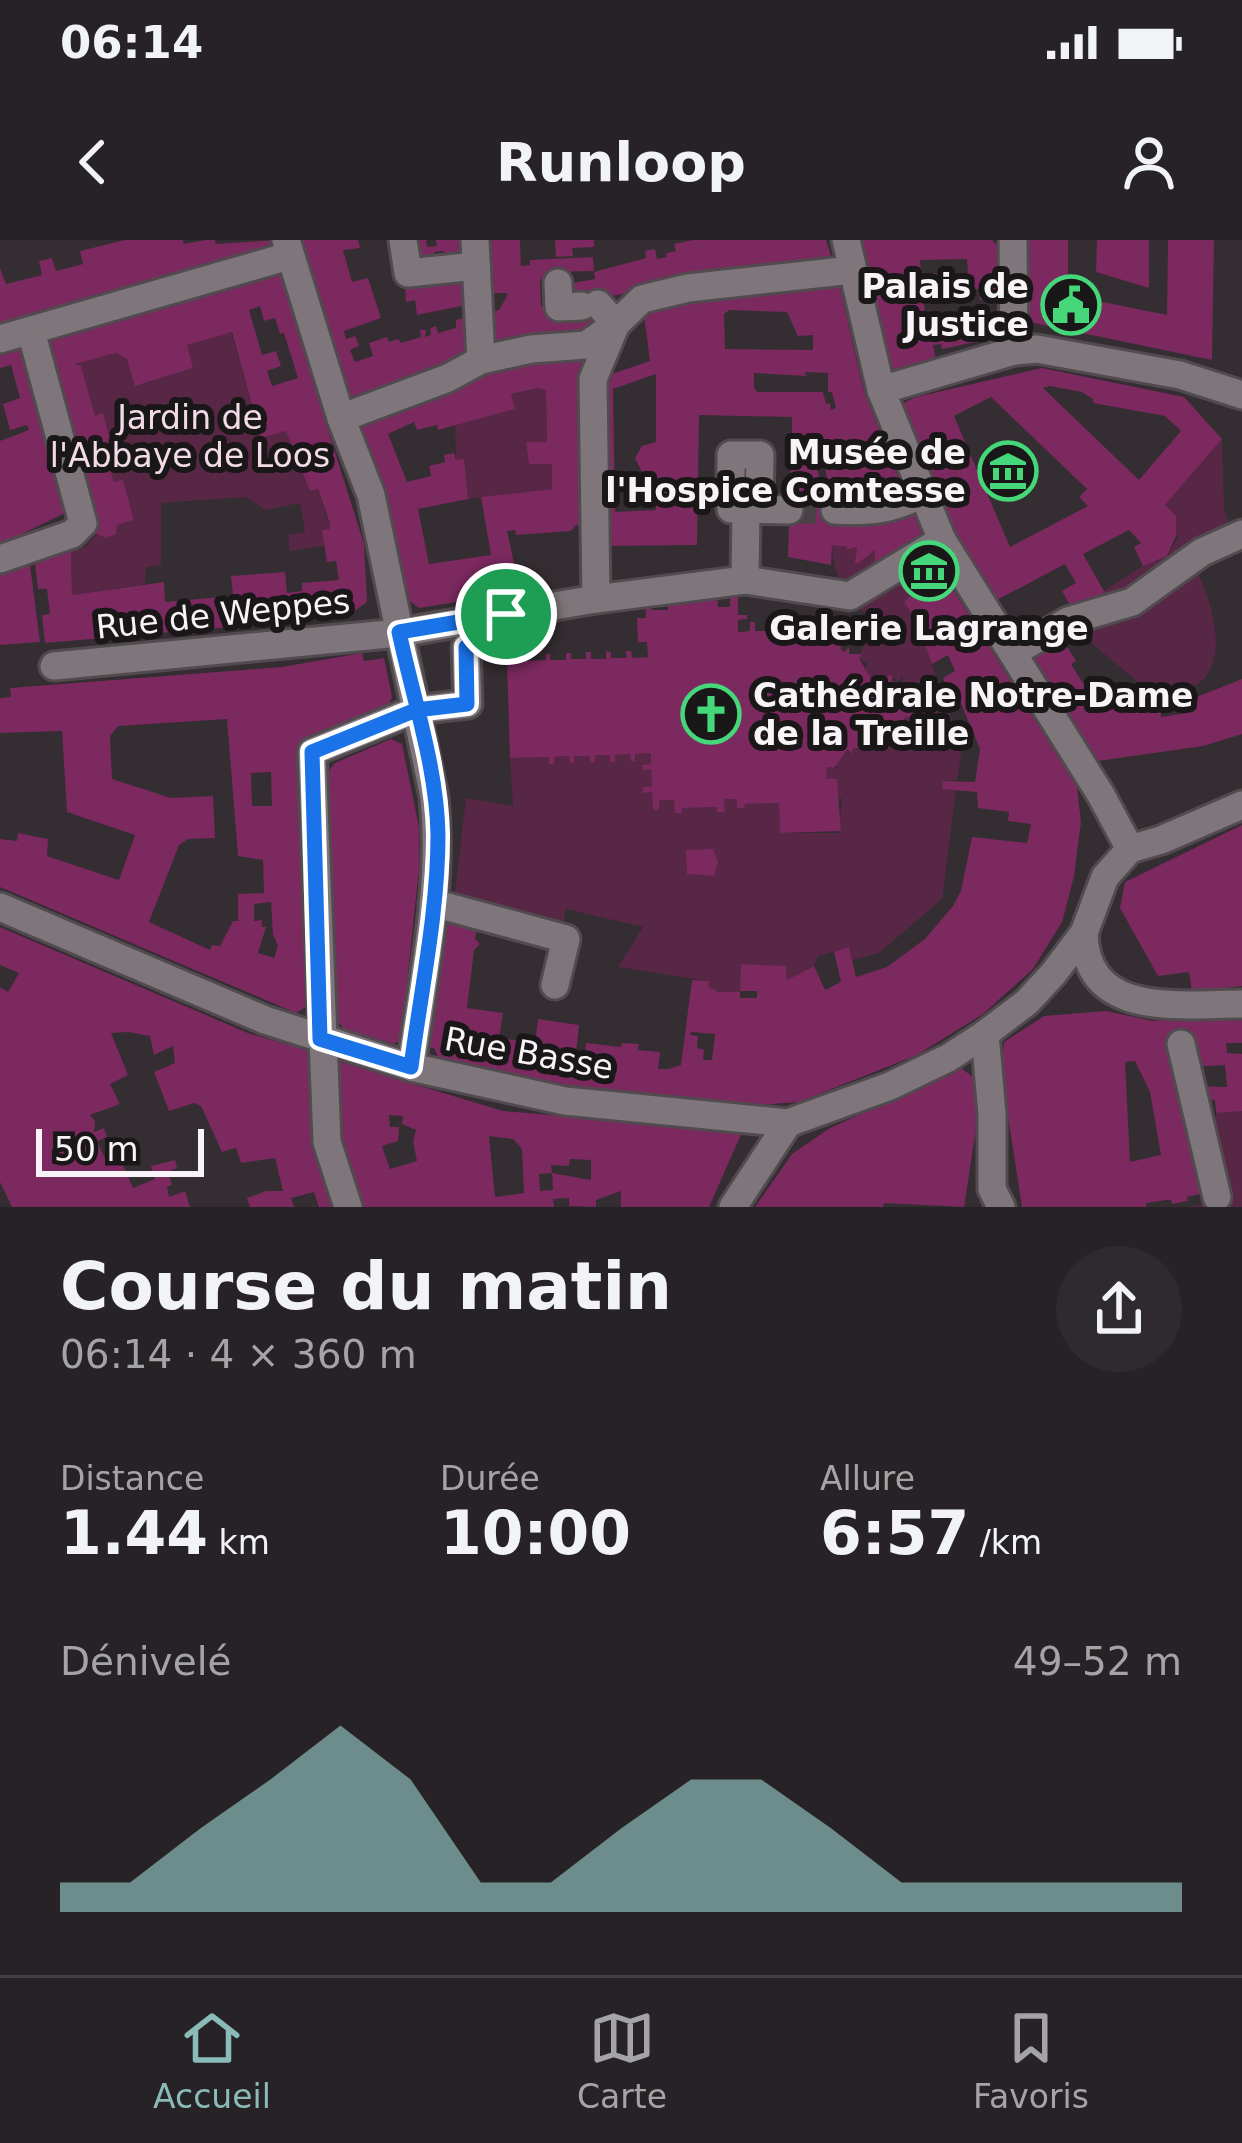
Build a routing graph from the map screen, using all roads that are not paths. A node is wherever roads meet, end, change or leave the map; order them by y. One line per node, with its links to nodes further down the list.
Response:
1 (403, 240): 5 (street)
2 (846, 240): 6 (street)
3 (1013, 240): 11 (street)
4 (287, 248): 9 (street); 15 (street)
5 (476, 253): 12 (street)
6 (852, 270): 8 (street); 13 (street)
7 (558, 283): 8 (street)
8 (599, 312): 12 (street); 23 (street)
9 (31, 331): 10 (street); 21 (street)
10 (0, 339)
11 (1014, 352): 13 (street); 14 (street)
12 (481, 360): 15 (street)
13 (881, 390): 16 (street)
14 (1242, 395)
15 (341, 418): 25 (street)
16 (922, 493): 18 (street); 20 (street)
17 (789, 510): 22 (street)
18 (835, 510)
19 (1242, 534): 26 (street)
20 (942, 540): 22 (street, Rue de Weppes); 26 (street)
21 (0, 559)
22 (745, 580): 23 (street, Rue de Weppes)
23 (596, 599): 24 (street, Rue de Weppes)
24 (506, 614): 25 (street, Rue de Weppes); 28 (street)
25 (399, 632): 27 (street, Rue de Weppes); 28 (street)
26 (1014, 652): 30 (street)
27 (53, 667)
28 (416, 710): 31 (street); 38 (street)
29 (1242, 805): 30 (street)
30 (1130, 849): 33 (street)
31 (434, 903): 34 (street); 39 (street)
32 (0, 907): 38 (street, Rue Basse)
33 (1084, 932): 36 (street); 37 (street)
34 (554, 985)
35 (1242, 1004): 36 (street)
36 (1173, 1017): 41 (street)
37 (985, 1034): 40 (street); 42 (street)
38 (320, 1039): 39 (street, Rue Basse); 43 (street)
39 (411, 1067): 40 (street, Rue Basse)
40 (788, 1123): 44 (street)
41 (1217, 1197)
42 (992, 1201)
43 (349, 1207)
44 (733, 1207)

